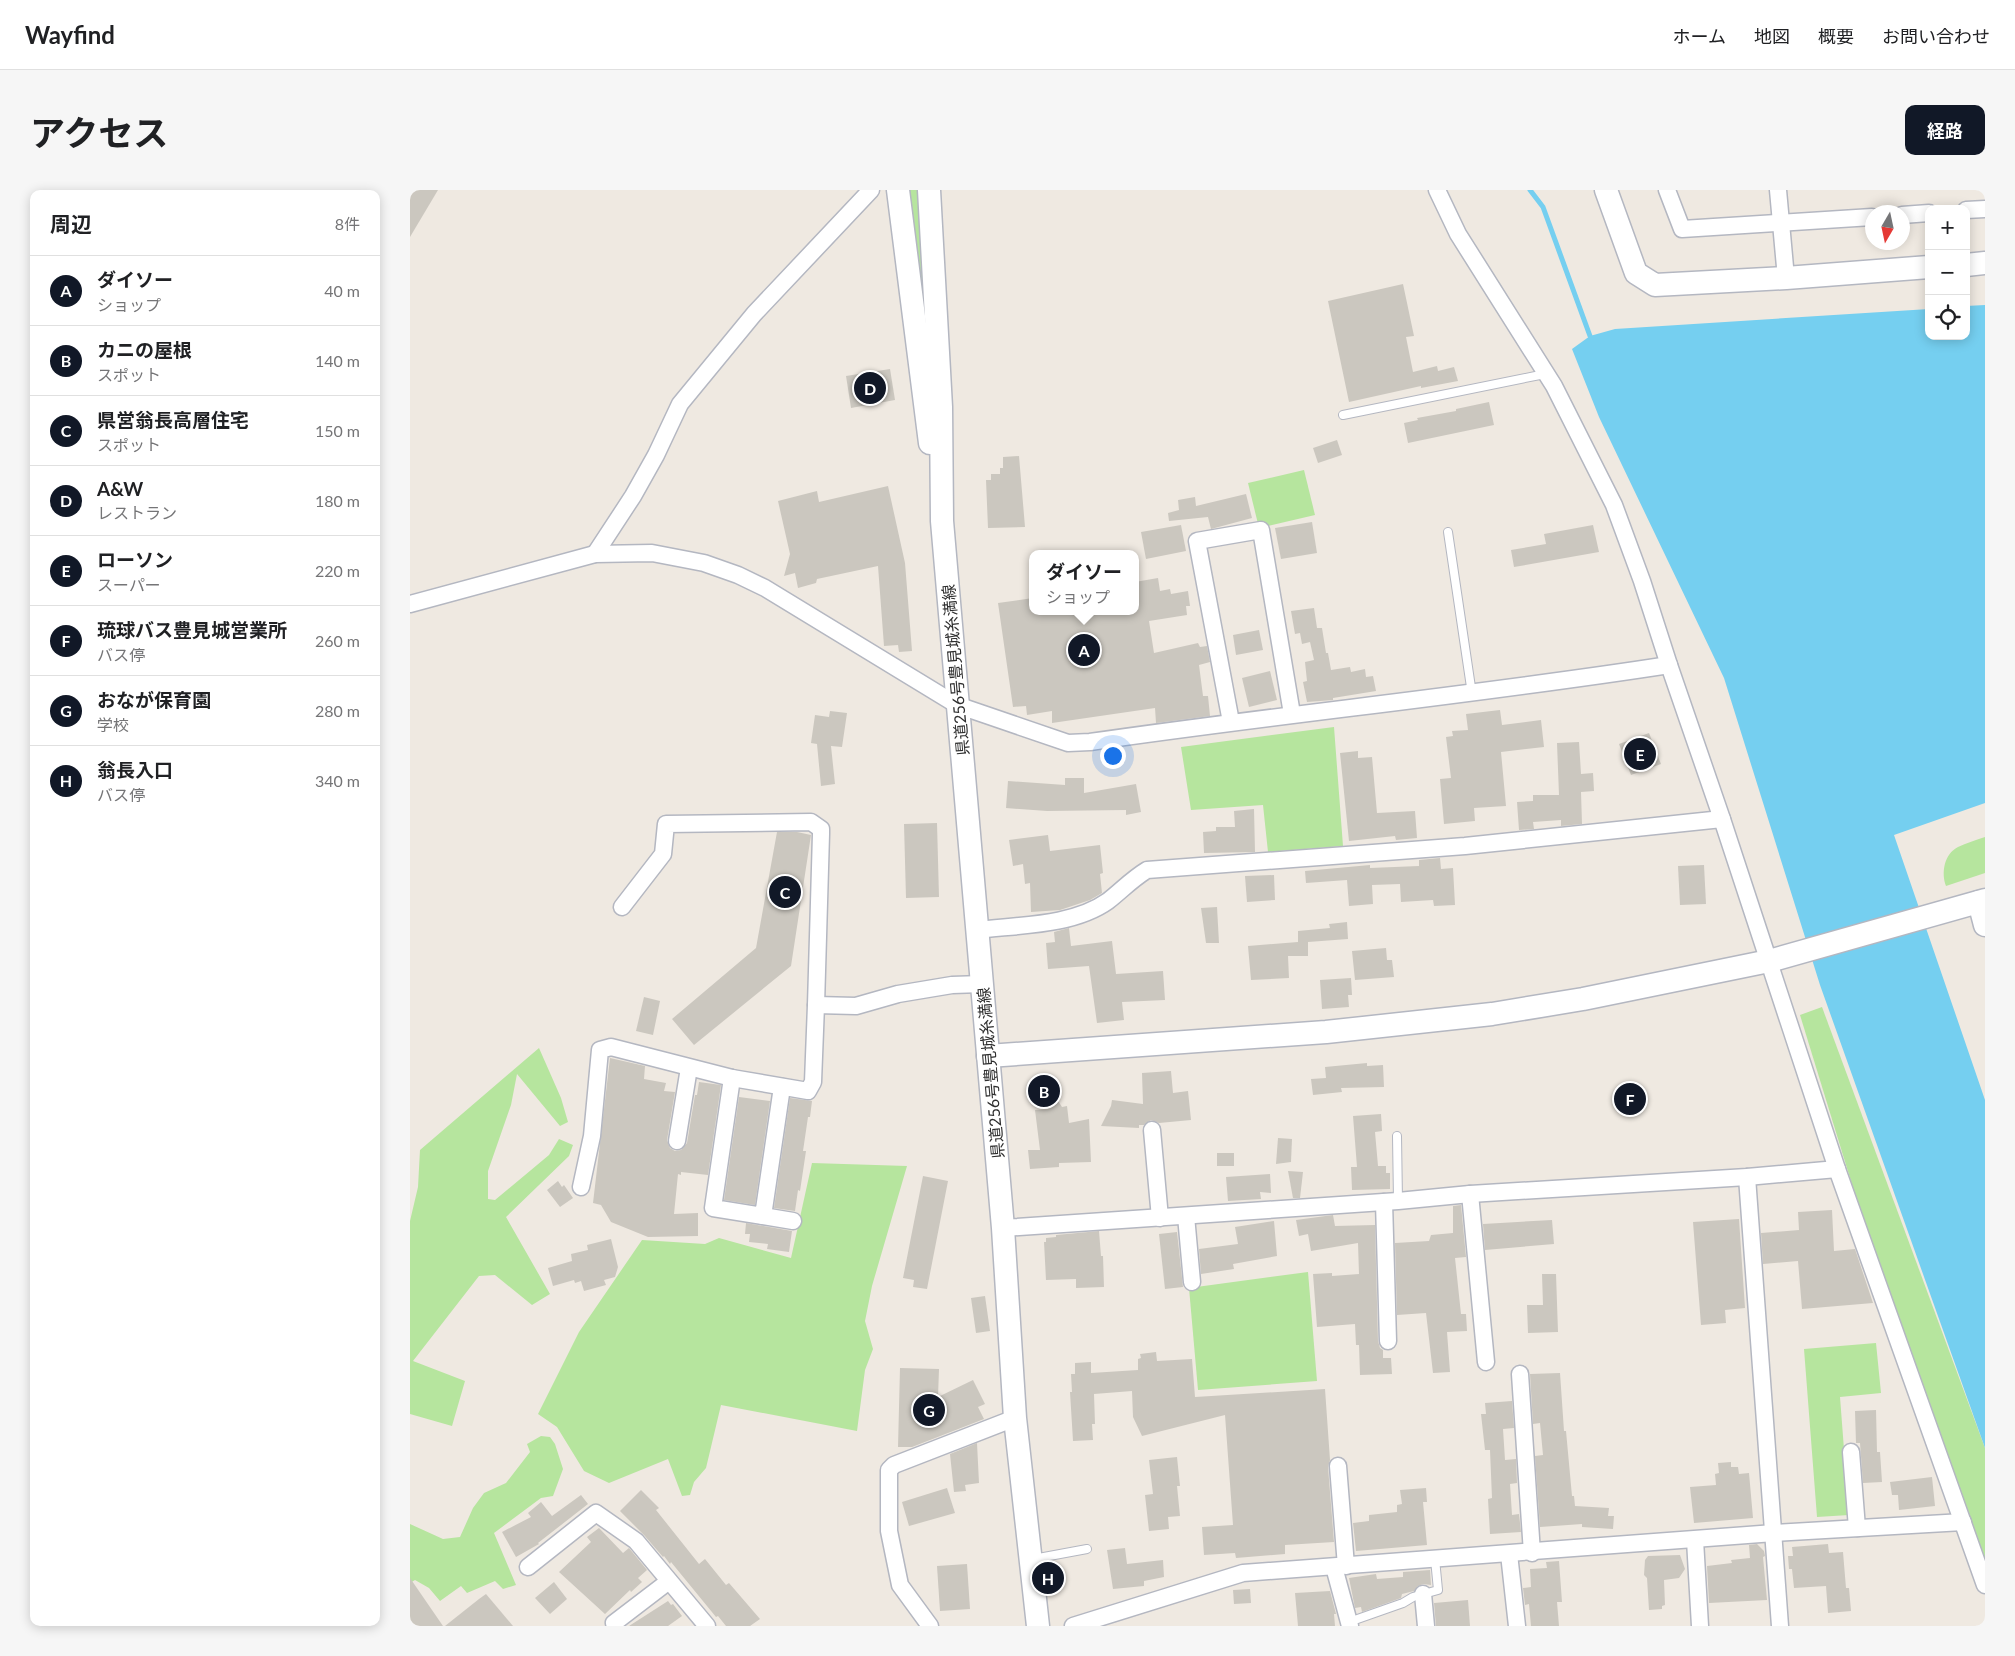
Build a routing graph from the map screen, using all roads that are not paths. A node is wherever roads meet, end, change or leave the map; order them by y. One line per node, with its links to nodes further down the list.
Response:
1 (871, 190): 22 (street)
2 (898, 190): 20 (main road, 県道256号豊見城糸満線)
3 (929, 190): 20 (main road, 県道256号豊見城糸満線)
4 (1437, 190): 18 (street)
5 (1606, 190): 17 (main road)
6 (1667, 190): 13 (street)
7 (1778, 190): 13 (street)
8 (1985, 209): 9 (street)
9 (1970, 210)
10 (1925, 213): 11 (street)
11 (1910, 214)
12 (1865, 217): 13 (street)
13 (1781, 223): 17 (street)
14 (1985, 263): 15 (main road)
15 (1970, 265)
16 (1925, 268): 17 (main road)
17 (1786, 278)
18 (1545, 374): 19 (lane); 24 (street)
19 (1343, 415)
20 (942, 521): 26 (main road, 県道256号豊見城糸満線)
21 (1448, 532): 25 (lane)
22 (595, 554): 23 (street); 26 (street)
23 (410, 604)
24 (1668, 665): 25 (street); 29 (street)
25 (1472, 694): 27 (street)
26 (957, 705): 28 (street); 33 (main road, 県道256号豊見城糸満線)
27 (1292, 714): 28 (street); 28 (street)
28 (1231, 722)
29 (1722, 819): 33 (street); 34 (street)
30 (1982, 901): 32 (main road); 34 (main road)
31 (622, 907): 36 (street)
32 (1985, 925)
33 (978, 930): 35 (main road, 県道256号豊見城糸満線)
34 (1769, 961): 37 (main road); 44 (street)
35 (982, 984): 36 (street); 37 (main road, 県道256号豊見城糸満線)
36 (816, 1004): 40 (street)
37 (988, 1056): 53 (main road, 県道256号豊見城糸満線)
38 (689, 1068): 39 (street); 43 (street); 46 (street)
39 (732, 1078): 40 (street); 49 (street)
40 (782, 1087): 49 (street)
41 (1152, 1130): 51 (street)
42 (1397, 1136): 48 (lane)
43 (677, 1141)
44 (1837, 1169): 45 (street); 61 (street)
45 (1747, 1177): 47 (street); 63 (street)
46 (581, 1187)
47 (1470, 1194): 48 (street); 56 (street)
48 (1391, 1202): 50 (street); 55 (street)
49 (763, 1216): 52 (street)
50 (1186, 1216): 51 (street); 54 (street)
51 (1160, 1218): 53 (street)
52 (792, 1220)
53 (1003, 1228): 58 (main road, 県道256号豊見城糸満線)
54 (1192, 1282)
55 (1388, 1341)
56 (1486, 1362)
57 (1520, 1374): 66 (street)
58 (1015, 1418): 68 (main road, 県道256号豊見城糸満線); 78 (street)
59 (1851, 1452): 62 (street)
60 (1338, 1466): 70 (street)
61 (1963, 1522): 62 (street); 73 (street)
62 (1857, 1528): 63 (street)
63 (1774, 1534): 64 (street); 84 (street)
64 (1695, 1540): 66 (street); 83 (street)
65 (1087, 1550): 68 (lane)
66 (1532, 1553): 67 (street)
67 (1509, 1554): 69 (street); 82 (street)
68 (1031, 1559): 79 (main road, 県道256号豊見城糸満線)
69 (1434, 1559): 70 (street); 74 (lane)
70 (1340, 1566): 75 (street); 80 (street)
71 (528, 1567): 72 (street)
72 (669, 1581): 76 (street); 77 (street)
73 (1985, 1585)
74 (1423, 1594): 75 (lane); 81 (street)
75 (1349, 1624)
76 (615, 1626)
77 (707, 1626)
78 (930, 1626)
79 (1038, 1626)
80 (1073, 1626)
81 (1426, 1626)
82 (1517, 1626)
83 (1700, 1626)
84 (1780, 1626)

